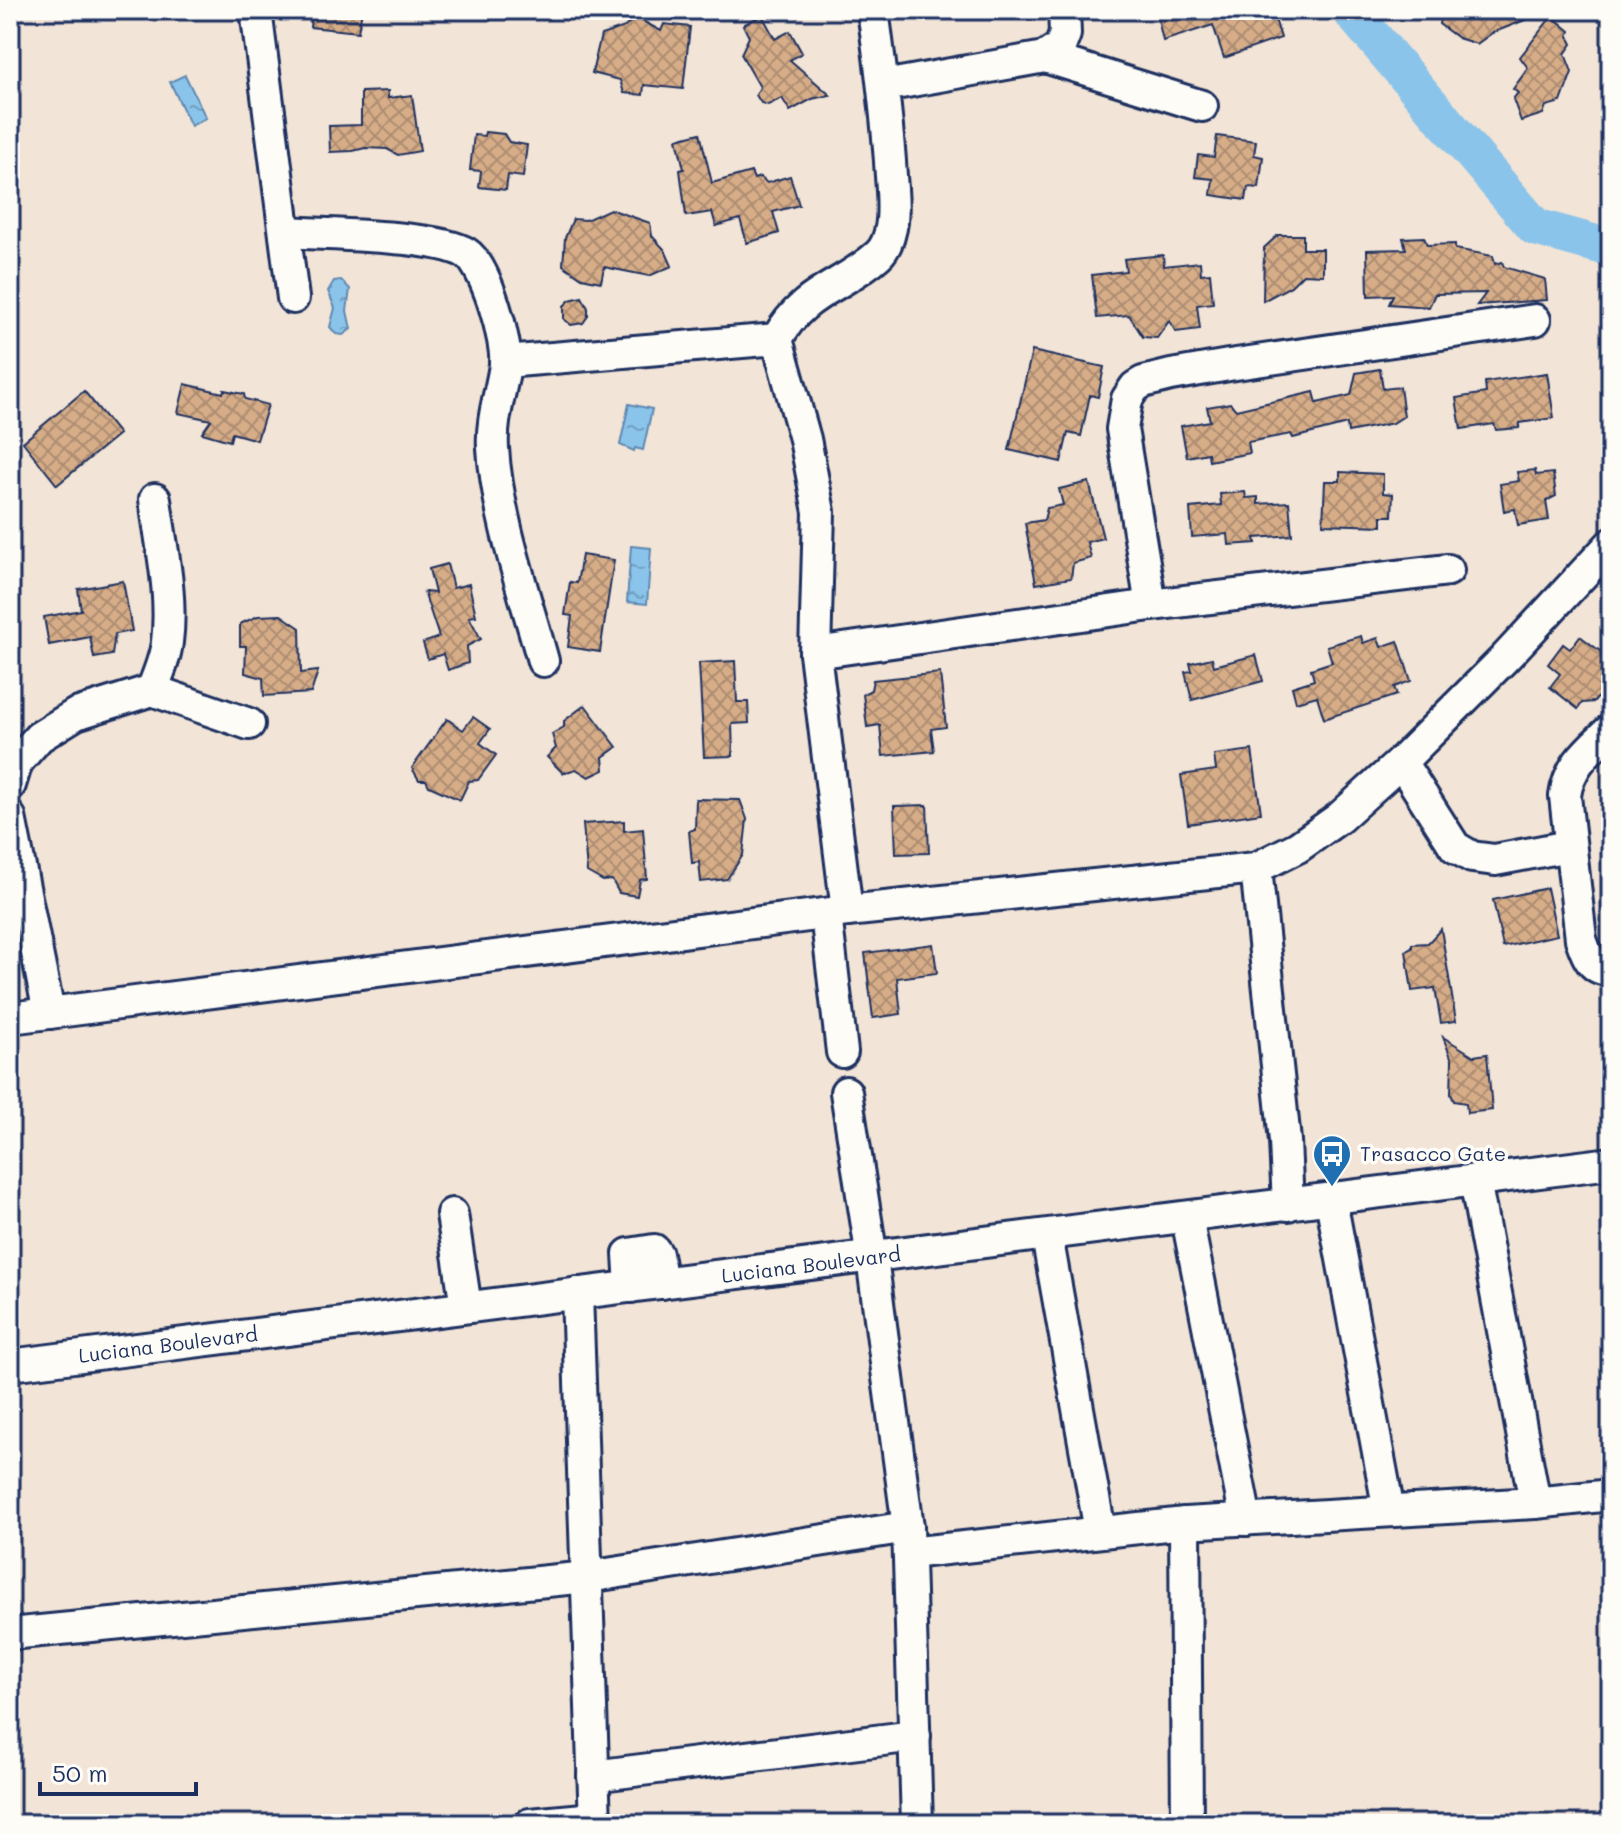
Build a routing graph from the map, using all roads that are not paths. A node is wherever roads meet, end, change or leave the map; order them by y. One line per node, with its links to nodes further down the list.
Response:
1 (256, 10): 7 (street)
2 (873, 10): 5 (street)
3 (1064, 10): 4 (street)
4 (1045, 57): 5 (street); 6 (street)
5 (884, 86): 10 (street)
6 (1202, 106)
7 (287, 232): 8 (street); 11 (street)
8 (293, 298)
9 (1535, 320): 15 (street)
10 (777, 339): 11 (street); 16 (street)
11 (505, 362): 17 (street)
12 (155, 499): 18 (street)
13 (1611, 544): 21 (street)
14 (1448, 570): 15 (street)
15 (1151, 605): 16 (street)
16 (815, 653): 26 (street)
17 (543, 661)
18 (152, 690): 19 (street); 22 (street)
19 (249, 724)
20 (1611, 729): 24 (street)
21 (1401, 762): 24 (street); 25 (street)
22 (10, 785)
23 (10, 817): 28 (street)
24 (1569, 846): 27 (street)
25 (1256, 868): 26 (street); 35 (street)
26 (836, 912): 28 (street); 30 (street)
27 (1611, 970)
28 (49, 1013): 29 (street)
29 (10, 1018)
30 (842, 1052)
31 (846, 1092): 39 (street)
32 (1611, 1163): 33 (street, Luciana Boulevard)
33 (1475, 1180): 34 (street, Luciana Boulevard); 44 (street)
34 (1331, 1200): 35 (street, Luciana Boulevard); 45 (street)
35 (1288, 1205): 37 (street, Luciana Boulevard)
36 (452, 1214): 41 (street)
37 (1187, 1218): 38 (street, Luciana Boulevard); 46 (street)
38 (1047, 1236): 39 (street, Luciana Boulevard); 48 (street)
39 (872, 1258): 40 (street, Luciana Boulevard); 49 (street)
40 (577, 1293): 41 (street, Luciana Boulevard); 50 (street)
41 (466, 1307): 42 (street, Luciana Boulevard)
42 (10, 1365)
43 (1611, 1495): 44 (street)
44 (1535, 1503): 45 (street)
45 (1389, 1511): 46 (street)
46 (1246, 1520): 47 (street)
47 (1185, 1523): 48 (street); 57 (street)
48 (1100, 1531): 49 (street)
49 (909, 1540): 50 (street); 52 (street)
50 (588, 1577): 51 (street); 53 (street)
51 (10, 1634)
52 (915, 1736): 53 (street); 56 (street)
53 (593, 1776): 54 (street)
54 (595, 1821): 55 (street)
55 (530, 1824)
56 (917, 1824)
57 (1187, 1824)

